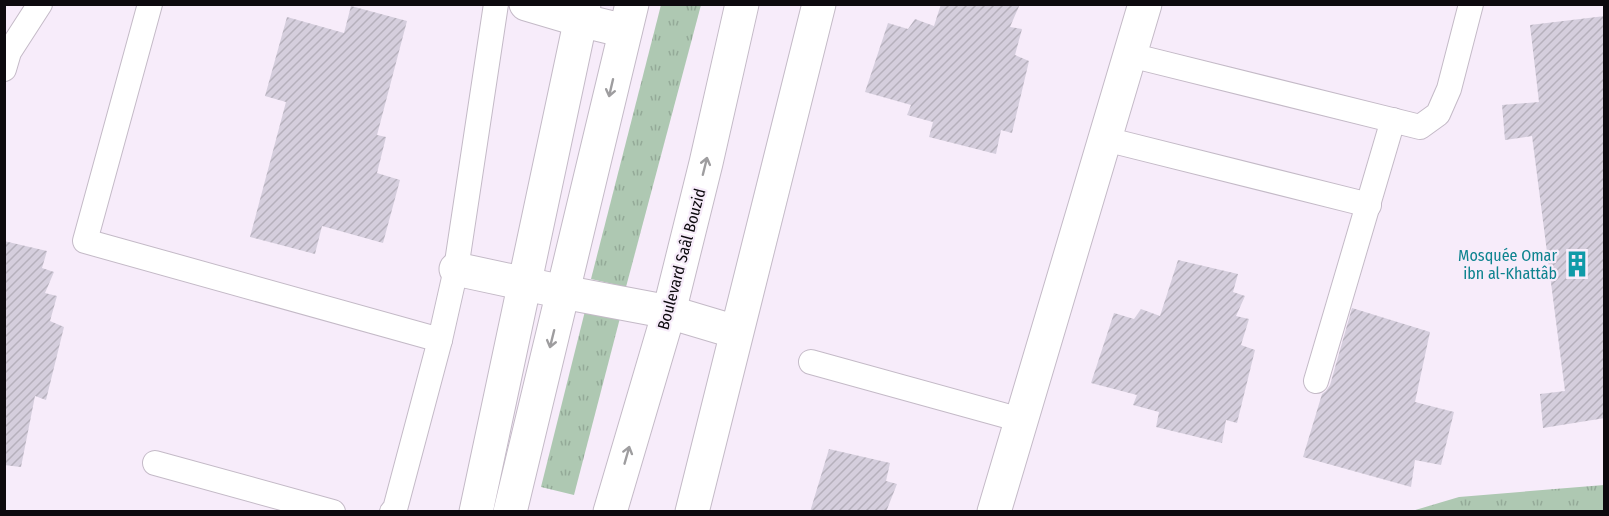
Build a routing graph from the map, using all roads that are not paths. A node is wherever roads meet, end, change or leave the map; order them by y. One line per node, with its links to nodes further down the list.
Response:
1 (40, 4): 12 (lane)
2 (150, 4): 21 (lane)
3 (496, 4): 16 (lane)
4 (526, 4): 9 (street)
5 (742, 4): 19 (street, Boulevard Saâl Bouzid, one-way to 5)
6 (819, 4): 20 (street)
7 (1144, 4): 11 (street)
8 (1471, 4): 13 (lane)
9 (582, 12): 10 (street); 17 (street)
10 (628, 18): 18 (street, one-way to 18)
11 (1130, 55): 13 (lane); 14 (street)
12 (4, 69)
13 (1393, 120): 15 (lane)
14 (1105, 139): 15 (lane); 24 (street)
15 (1369, 205): 23 (lane)
16 (456, 268): 17 (street); 21 (lane)
17 (526, 284): 18 (street); 28 (street)
18 (563, 292): 19 (street); 29 (street, one-way to 29)
19 (669, 312): 20 (street); 30 (street, Boulevard Saâl Bouzid, one-way to 19)
20 (736, 332): 31 (street)
21 (440, 339): 27 (lane)
22 (811, 362): 24 (lane)
23 (1316, 381)
24 (1021, 420): 32 (street)
25 (155, 463): 26 (lane)
26 (333, 512)
27 (392, 512)
28 (476, 512)
29 (510, 512)
30 (610, 512)
31 (692, 512)
32 (994, 512)

